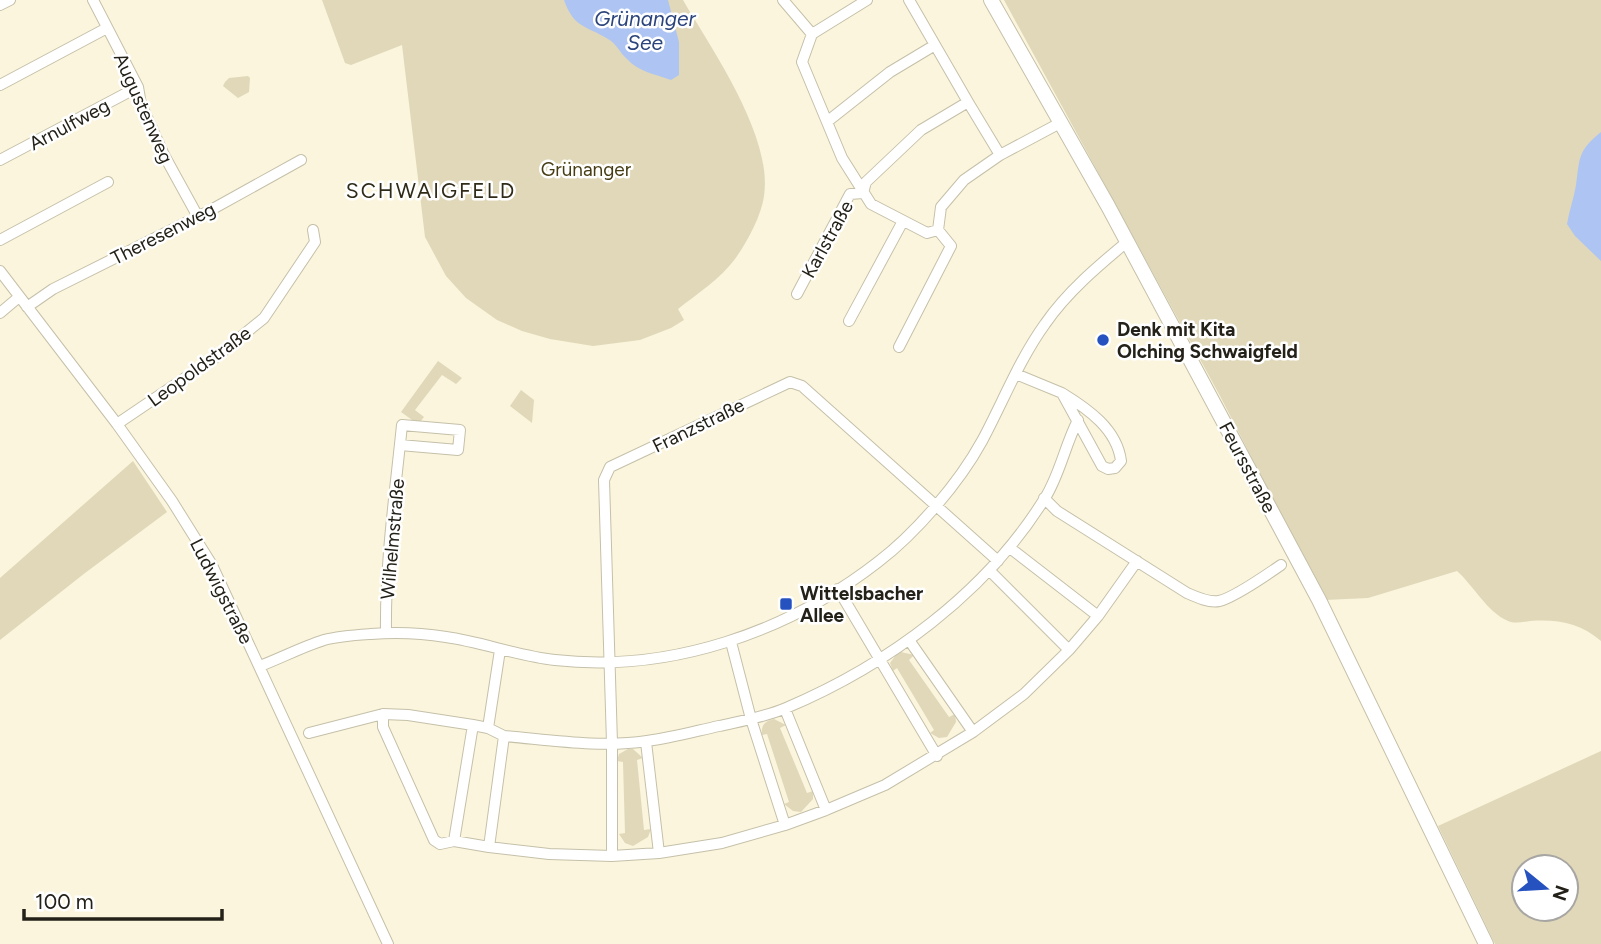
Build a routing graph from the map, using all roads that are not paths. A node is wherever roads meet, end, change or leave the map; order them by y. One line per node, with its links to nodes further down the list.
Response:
1 (10, 0): 7 (street)
2 (93, 0): 8 (street, Augustenweg)
3 (783, 0): 9 (street)
4 (867, 0): 9 (street)
5 (909, 0): 10 (street)
6 (991, 0): 15 (street, Feursstraße)
7 (0, 5)
8 (107, 28): 11 (street); 12 (street, Augustenweg)
9 (812, 34): 14 (street)
10 (935, 45): 13 (street); 14 (street)
11 (0, 85)
12 (138, 87): 17 (street, Arnulfweg); 21 (street, Augustenweg)
13 (968, 102): 16 (street); 20 (street, Karlstraße)
14 (828, 121): 20 (street)
15 (1062, 122): 16 (street); 26 (street, Feursstraße)
16 (1000, 155): 24 (street)
17 (0, 160)
18 (301, 160): 21 (street, Theresenweg)
19 (108, 182): 25 (street)
20 (863, 193): 22 (street, Karlstraße); 28 (street, Karlstraße)
21 (197, 215): 30 (street, Theresenweg)
22 (903, 221): 24 (street, Karlstraße); 32 (street)
23 (313, 230): 37 (street, Leopoldstraße)
24 (938, 230): 33 (street)
25 (0, 240)
26 (1128, 241): 34 (street); 74 (street, Feursstraße)
27 (0, 271): 29 (street, Ludwigstraße)
28 (797, 294)
29 (19, 297): 30 (street, Ludwigstraße); 31 (street)
30 (27, 307): 37 (street, Ludwigstraße)
31 (0, 313)
32 (849, 321)
33 (900, 347)
34 (1016, 374): 35 (street); 40 (street)
35 (1062, 393): 36 (street); 36 (street)
36 (1078, 420): 39 (street)
37 (117, 424): 55 (street, Ludwigstraße)
38 (400, 445): 38 (street); 48 (street, Wilhelmstraße)
39 (1045, 498): 41 (street); 43 (street)
40 (935, 507): 42 (street, Franzstraße); 46 (street); 54 (street, Franzstraße)
41 (1010, 548): 42 (street); 47 (street)
42 (998, 561): 45 (street)
43 (1138, 561): 44 (street); 47 (street)
44 (1281, 565)
45 (990, 571): 49 (street); 52 (street)
46 (838, 589): 50 (street); 53 (street)
47 (1098, 616): 52 (street)
48 (386, 633): 51 (street); 55 (street)
49 (909, 640): 53 (street); 62 (street)
50 (731, 642): 54 (street); 58 (street)
51 (500, 650): 54 (street); 60 (street)
52 (1069, 650): 62 (street)
53 (879, 659): 56 (street); 66 (street)
54 (608, 661): 65 (street, Franzstraße)
55 (260, 666): 73 (street, Ludwigstraße)
56 (785, 709): 58 (street); 67 (street)
57 (383, 714): 59 (street); 61 (street); 69 (street)
58 (751, 719): 64 (street); 68 (street)
59 (473, 725): 60 (street); 69 (street)
60 (488, 729): 63 (street)
61 (309, 733)
62 (973, 733): 66 (street)
63 (504, 736): 65 (street); 70 (street)
64 (646, 742): 65 (street); 71 (street)
65 (612, 743): 72 (street, Franzstraße)
66 (937, 756): 67 (street)
67 (826, 810): 68 (street)
68 (785, 825): 71 (street)
69 (454, 841): 70 (street)
70 (489, 847): 72 (street)
71 (659, 853): 72 (street)
72 (612, 856)
73 (388, 944)
74 (1486, 944)

